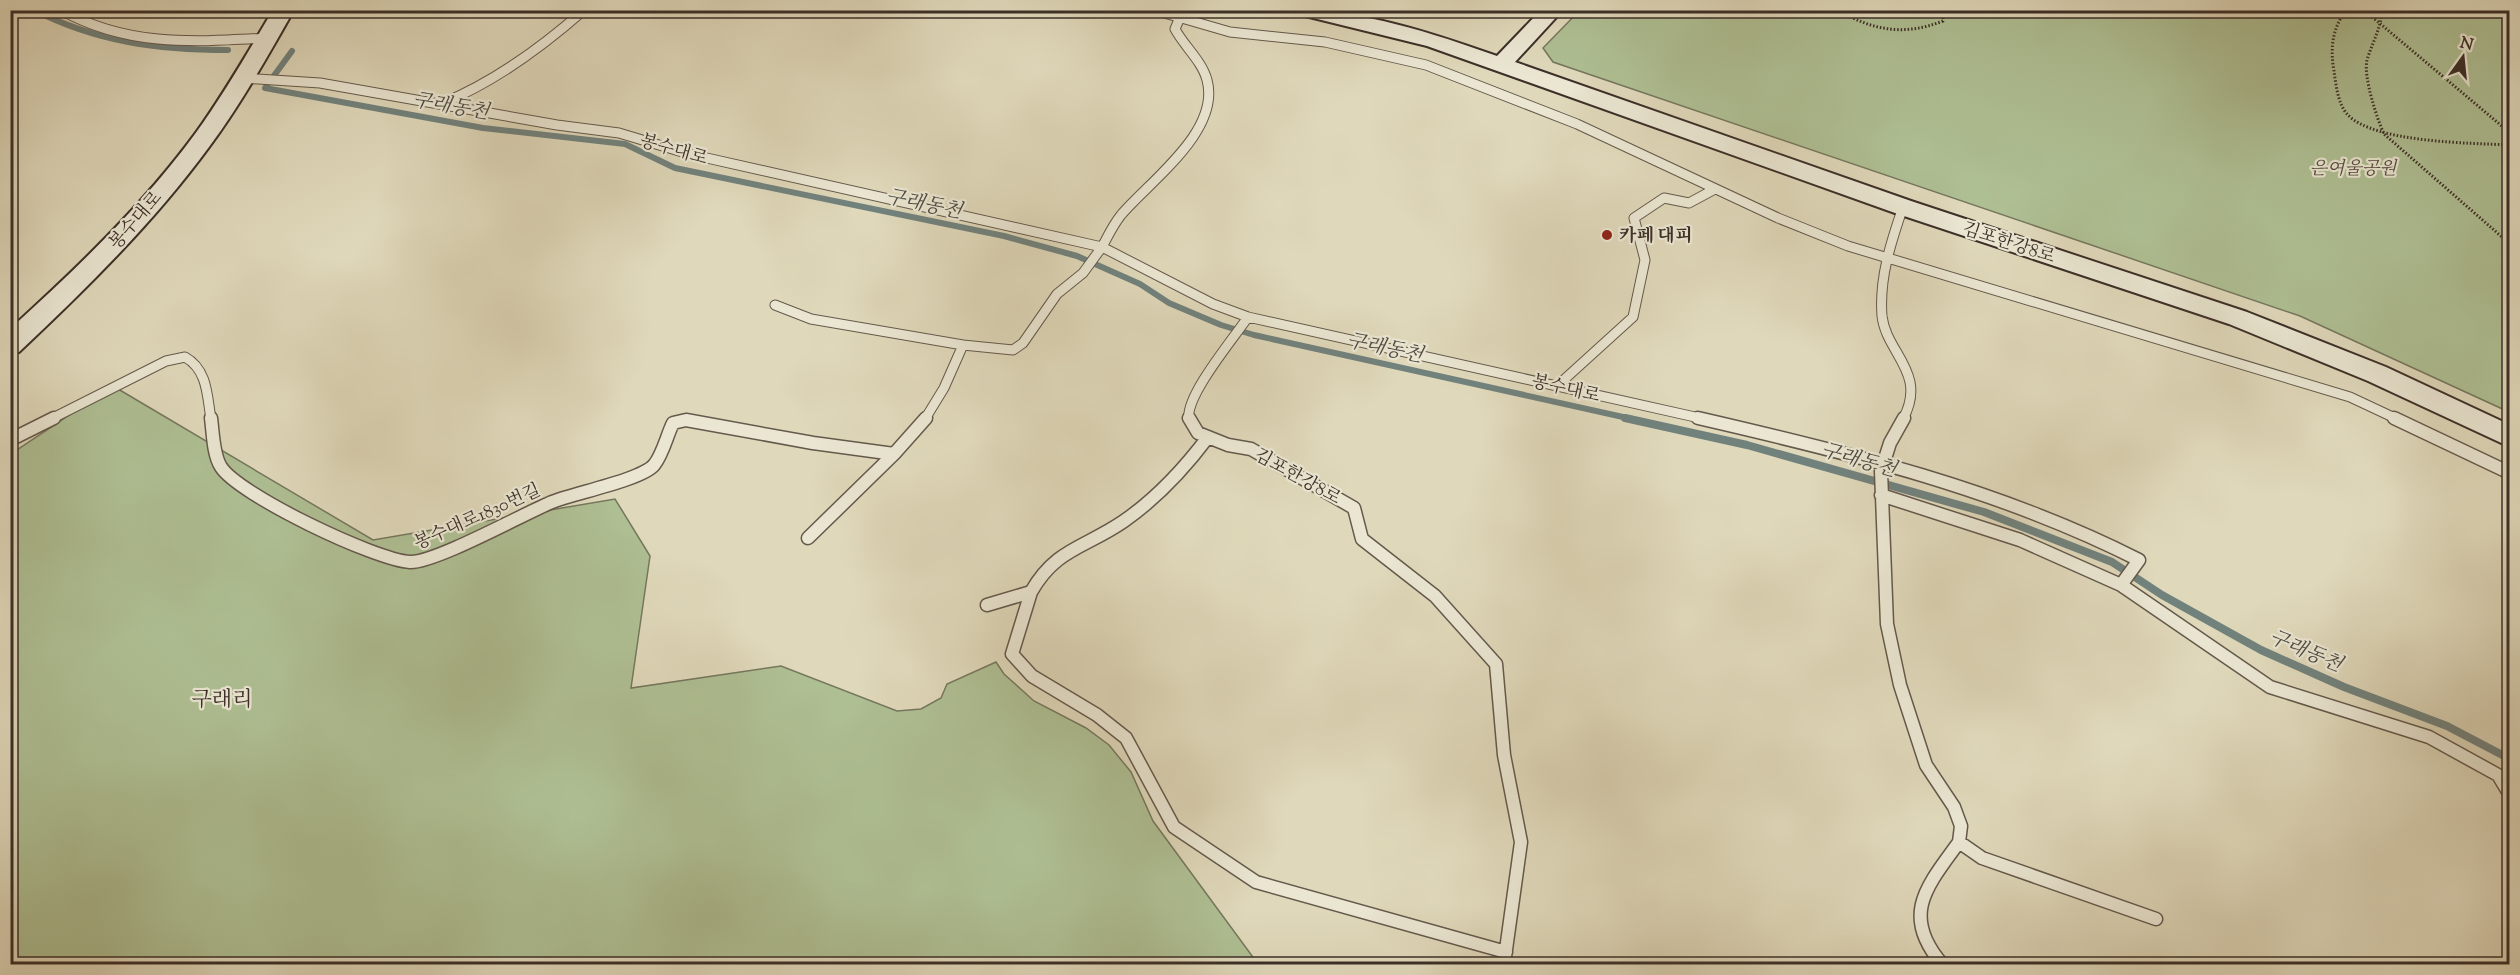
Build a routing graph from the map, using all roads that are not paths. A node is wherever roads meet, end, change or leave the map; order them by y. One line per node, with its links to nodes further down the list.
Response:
1 (61, 10): 9 (lane)
2 (284, 10): 9 (street, 봉수대로)
3 (584, 10): 12 (lane)
4 (1154, 10): 8 (lane)
5 (1283, 10): 10 (street, 김포한강8로)
6 (1304, 10): 10 (street, 김포한강8로)
7 (1553, 10): 10 (street)
8 (1180, 14): 13 (lane); 15 (lane)
9 (267, 38): 11 (street, 봉수대로)
10 (1501, 64): 14 (street, 김포한강8로)
11 (251, 78): 12 (lane, 봉수대로); 19 (street, 봉수대로)
12 (443, 103): 15 (lane, 봉수대로)
13 (1715, 189): 16 (lane); 21 (lane)
14 (1903, 207): 16 (lane); 23 (street, 김포한강8로)
15 (1102, 247): 18 (lane); 20 (lane)
16 (1886, 257): 26 (lane); 27 (lane)
17 (776, 306): 20 (lane)
18 (1246, 321): 21 (lane, 봉수대로); 22 (lane, 김포한강8로)
19 (10, 345)
20 (963, 345): 25 (lane)
21 (1557, 386): 26 (lane, 봉수대로)
22 (1208, 437): 31 (lane); 36 (lane, 김포한강8로)
23 (2510, 437)
24 (10, 440): 25 (lane, 봉수대로1830번길)
25 (894, 454): 29 (lane)
26 (1883, 466): 28 (lane); 30 (lane, 봉수대로)
27 (2510, 472)
28 (1881, 495): 30 (lane); 34 (lane)
29 (808, 538)
30 (2121, 585): 33 (lane)
31 (1031, 592): 32 (lane); 36 (lane)
32 (987, 605)
33 (2510, 795)
34 (1959, 842): 35 (lane); 37 (lane)
35 (2156, 919)
36 (1505, 958)
37 (1942, 964)

